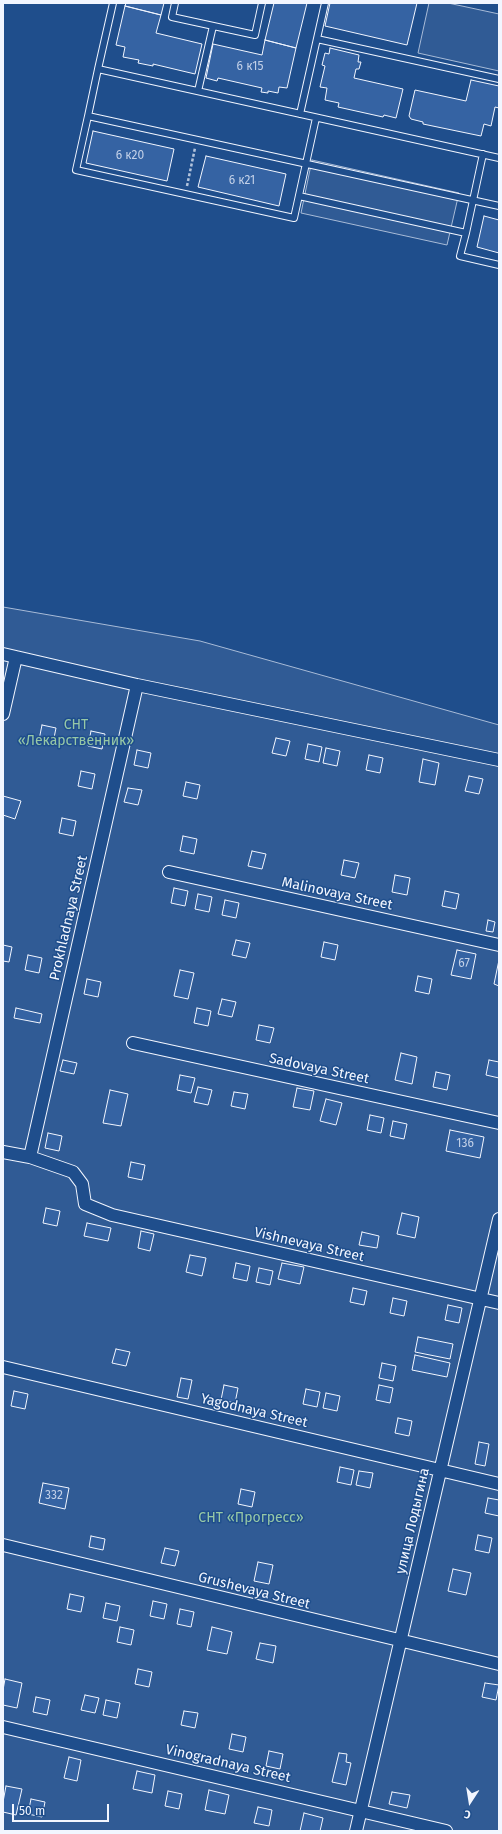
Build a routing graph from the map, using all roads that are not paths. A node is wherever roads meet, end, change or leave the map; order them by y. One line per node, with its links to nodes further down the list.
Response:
1 (113, 3): 7 (lane)
2 (175, 3): 5 (lane)
3 (260, 3): 5 (lane)
4 (325, 3): 6 (lane)
5 (213, 26): 9 (lane)
6 (317, 39): 8 (lane); 10 (lane)
7 (98, 69): 9 (lane); 11 (lane)
8 (499, 79)
9 (198, 91): 10 (lane)
10 (300, 114): 12 (lane)
11 (88, 116): 15 (lane); 16 (lane)
12 (316, 118): 13 (lane); 15 (lane)
13 (483, 154): 14 (lane); 17 (lane)
14 (499, 158)
15 (306, 164): 16 (lane); 17 (lane)
16 (299, 196): 19 (lane)
17 (472, 200): 18 (lane); 19 (lane)
18 (499, 206)
19 (466, 233): 20 (lane)
20 (499, 264)
21 (3, 654): 22 (street)
22 (16, 657): 23 (street); 24 (street)
23 (137, 685): 25 (street); 31 (street, Prokhladnaya Street)
24 (3, 714)
25 (499, 760)
26 (169, 872): 27 (street, Malinovaya Street)
27 (499, 945)
28 (133, 1043): 29 (street, Sadovaya Street)
29 (499, 1123)
30 (3, 1152): 31 (street)
31 (30, 1157): 33 (street, Vishnevaya Street)
32 (499, 1219): 33 (street, улица Лодыгина)
33 (480, 1299): 34 (street, Vishnevaya Street); 36 (street, улица Лодыгина)
34 (499, 1303)
35 (3, 1367): 36 (street, Yagodnaya Street)
36 (441, 1470): 37 (street, Yagodnaya Street); 39 (street, улица Лодыгина)
37 (499, 1484)
38 (3, 1546): 39 (street, Grushevaya Street)
39 (400, 1641): 40 (street, Grushevaya Street); 42 (street, улица Лодыгина)
40 (499, 1664)
41 (3, 1727): 42 (street, Vinogradnaya Street)
42 (360, 1811): 43 (street, улица Лодыгина); 44 (street, Vinogradnaya Street)
43 (356, 1831)
44 (446, 1831)

